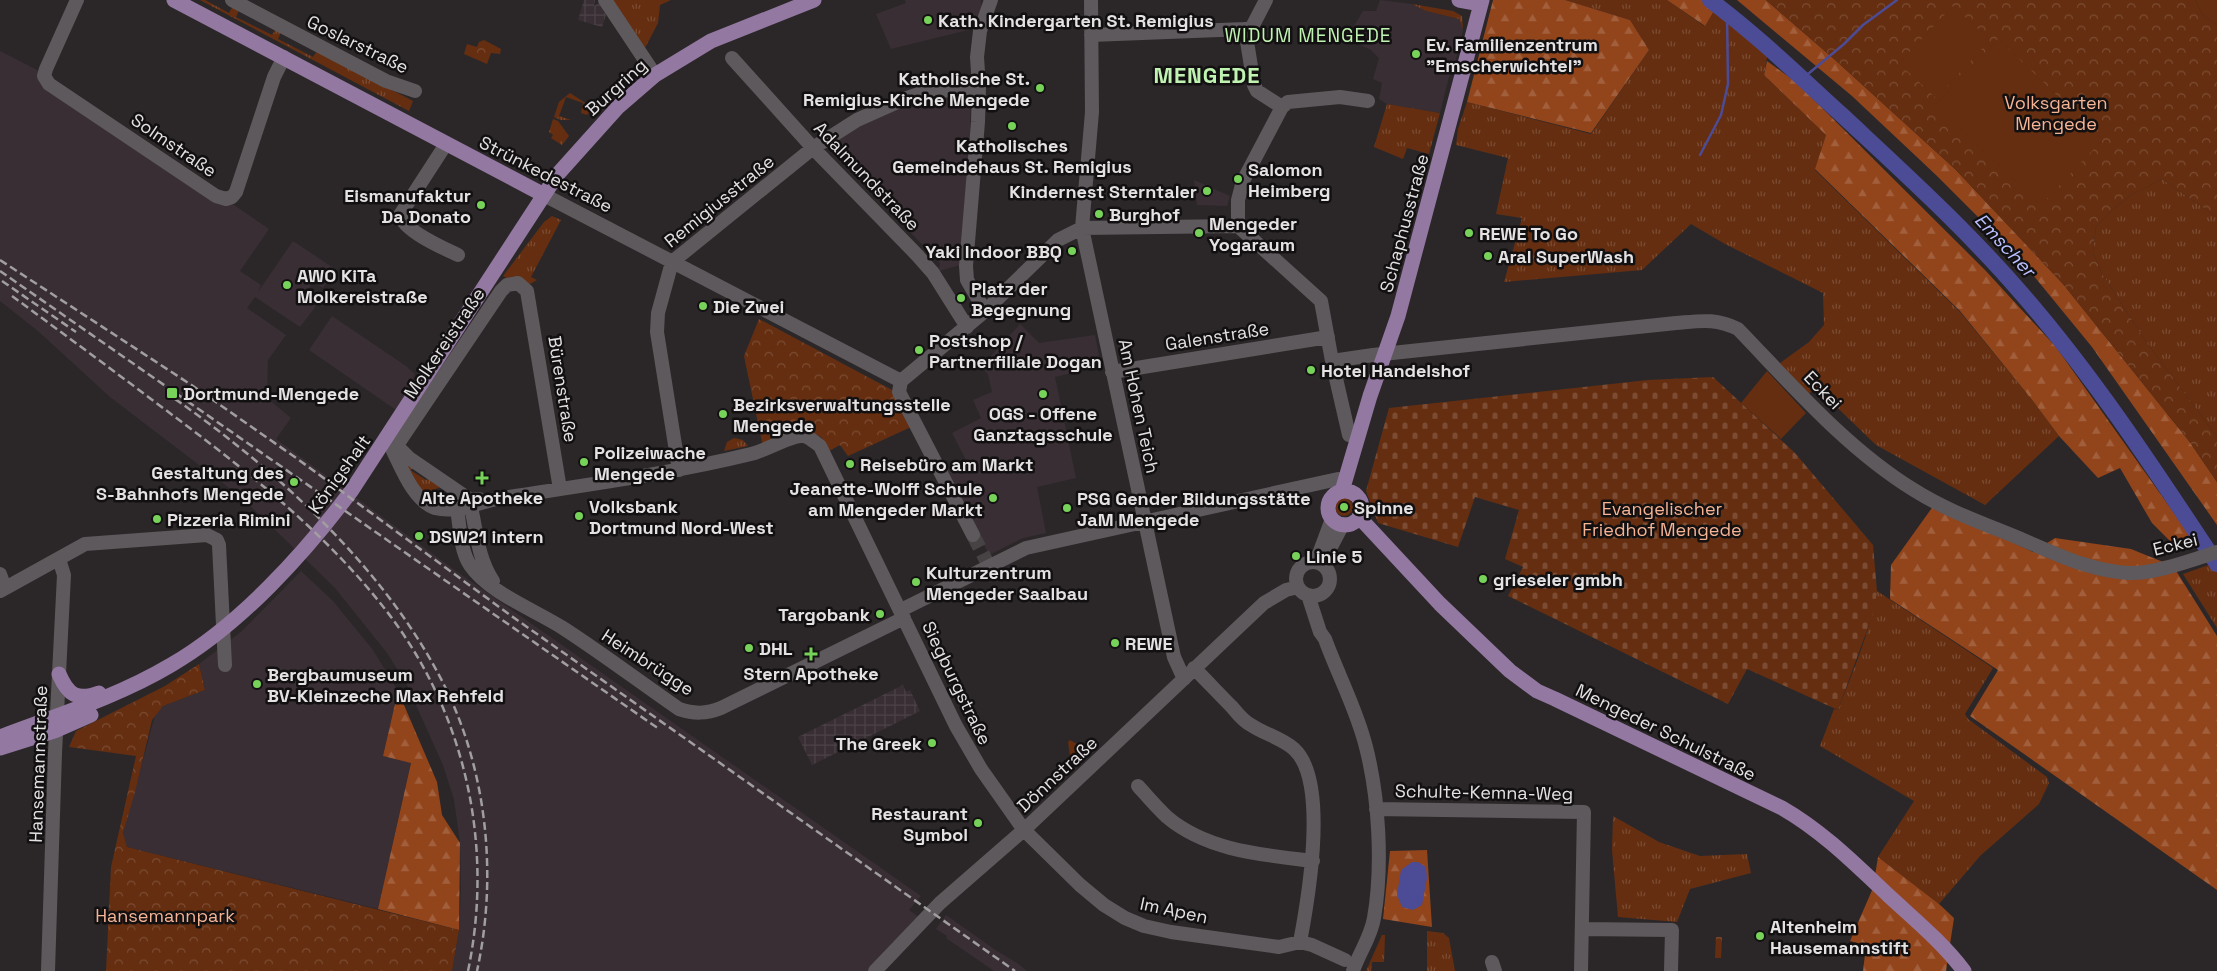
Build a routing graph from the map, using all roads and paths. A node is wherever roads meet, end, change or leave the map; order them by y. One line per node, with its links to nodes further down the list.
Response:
1 (77, 0): 13 (street, Solmstraße)
2 (232, 0): 17 (street, Goslarstraße)
3 (605, 0): 15 (street)
4 (814, 0): 15 (main road, Burgring)
5 (991, 0): 16 (street)
6 (1091, 0): 12 (street, Am Hohen Teich)
7 (1266, 0): 11 (street)
8 (1459, 0): 10 (main road)
9 (180, 1): 13 (main road, Strünkedestraße)
10 (1481, 1): 32 (main road, Schaphusstraße)
11 (1248, 28): 12 (street); 19 (street)
12 (1091, 35): 24 (street, Am Hohen Teich)
13 (284, 57): 20 (main road, Strünkedestraße)
14 (732, 58): 21 (street, Adalmundstraße)
15 (655, 75): 22 (main road, Burgring)
16 (979, 87): 21 (street, Remigiusstraße); 29 (street)
17 (415, 91)
18 (1368, 100): 19 (street)
19 (1282, 107): 23 (street)
20 (446, 144): 22 (main road, Strünkedestraße); 25 (street)
21 (813, 148): 26 (street, Remigiusstraße); 30 (street, Adalmundstraße)
22 (544, 195): 26 (street, Strünkedestraße); 27 (main road, Burgring)
23 (1238, 226): 24 (street); 31 (street)
24 (1082, 228): 29 (street); 34 (street, Am Hohen Teich)
25 (458, 256)
26 (672, 262): 35 (street, Strünkedestraße); 38 (street, Remigiusstraße)
27 (494, 272): 56 (main road, Königshalt)
28 (528, 294): 37 (street, Molkereistraße); 40 (street, Bürenstraße)
29 (985, 311): 30 (street)
30 (967, 327): 35 (street)
31 (1328, 337): 33 (street); 34 (street, Galenstraße)
32 (1385, 354): 33 (street, Eckei); 39 (main road, Schaphusstraße); 47 (street, Eckei)
33 (1332, 361): 36 (street)
34 (1112, 372): 44 (street, Am Hohen Teich)
35 (901, 381): 46 (street)
36 (1350, 435)
37 (404, 461): 41 (street); 42 (street)
38 (679, 470): 40 (street); 54 (street, Siegburgstraße)
39 (1344, 487): 43 (main road); 44 (street, Heimbrügge); 45 (main road)
40 (560, 489): 41 (street)
41 (470, 502): 42 (street); 53 (street, Heimbrügge)
42 (457, 509): 53 (street, Heimbrügge)
43 (1359, 517): 45 (main road); 74 (main road, Mengeder Schulstraße)
44 (1145, 521): 54 (street, Heimbrügge); 59 (street, Am Hohen Teich)
45 (1338, 521): 49 (street)
46 (973, 535)
47 (2217, 552)
48 (59, 559): 52 (street); 55 (street); 58 (street, Hansemannstraße)
49 (1319, 564): 51 (street, Dönnstraße); 51 (street)
50 (0, 574): 52 (street)
51 (1305, 588): 57 (street, Dönnstraße); 64 (street)
52 (2, 589)
53 (511, 598): 54 (street, Heimbrügge)
54 (902, 614): 65 (street, Siegburgstraße)
55 (225, 665)
56 (170, 666): 58 (main road); 60 (main road, Königshalt)
57 (1194, 668): 59 (street, Dönnstraße); 66 (street)
58 (59, 674): 60 (street, Hansemannstraße)
59 (1184, 679): 65 (street, Dönnstraße)
60 (57, 723): 61 (main road, Königshalt); 62 (main road, Königshalt); 70 (street, Hansemannstraße)
61 (5, 733)
62 (0, 748)
63 (1138, 786): 66 (street)
64 (1376, 809): 67 (street, Schulte-Kemna-Weg); 69 (street)
65 (1024, 830): 68 (street, Im Apen); 71 (street, Dönnstraße)
66 (1313, 861): 68 (street)
67 (1582, 929): 72 (street, Schulte-Kemna-Weg); 73 (street)
68 (1300, 942): 69 (street, Im Apen)
69 (1349, 966)
70 (48, 971)
71 (875, 971)
72 (1581, 971)
73 (1671, 971)
74 (1964, 971)

